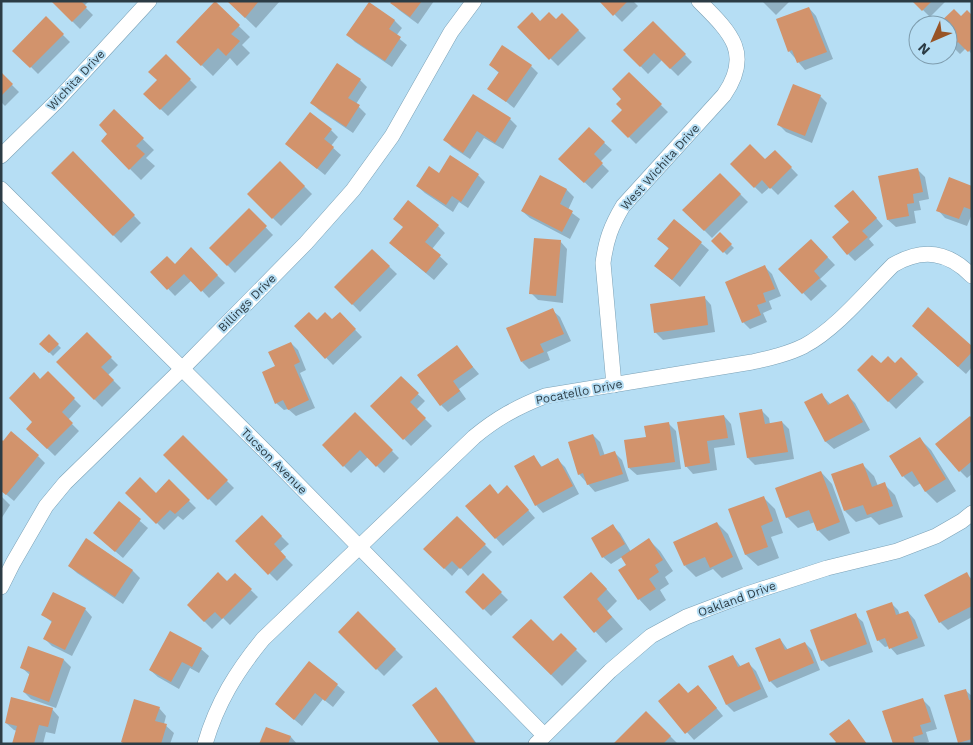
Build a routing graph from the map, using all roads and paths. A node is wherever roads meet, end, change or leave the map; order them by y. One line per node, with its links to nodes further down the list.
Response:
1 (149, 1): 4 (street, Wichita Drive)
2 (474, 1): 7 (street, Billings Drive)
3 (699, 1): 8 (street, West Wichita Drive)
4 (1, 156)
5 (1, 189): 7 (street, Tucson Avenue)
6 (972, 276): 8 (street, Pocatello Drive)
7 (182, 369): 10 (street, Tucson Avenue); 11 (street, Billings Drive)
8 (614, 385): 10 (street, Pocatello Drive)
9 (972, 513): 12 (street, Oakland Drive)
10 (359, 547): 12 (street, Tucson Avenue); 13 (street, Pocatello Drive)
11 (1, 587)
12 (540, 739)
13 (205, 744)

